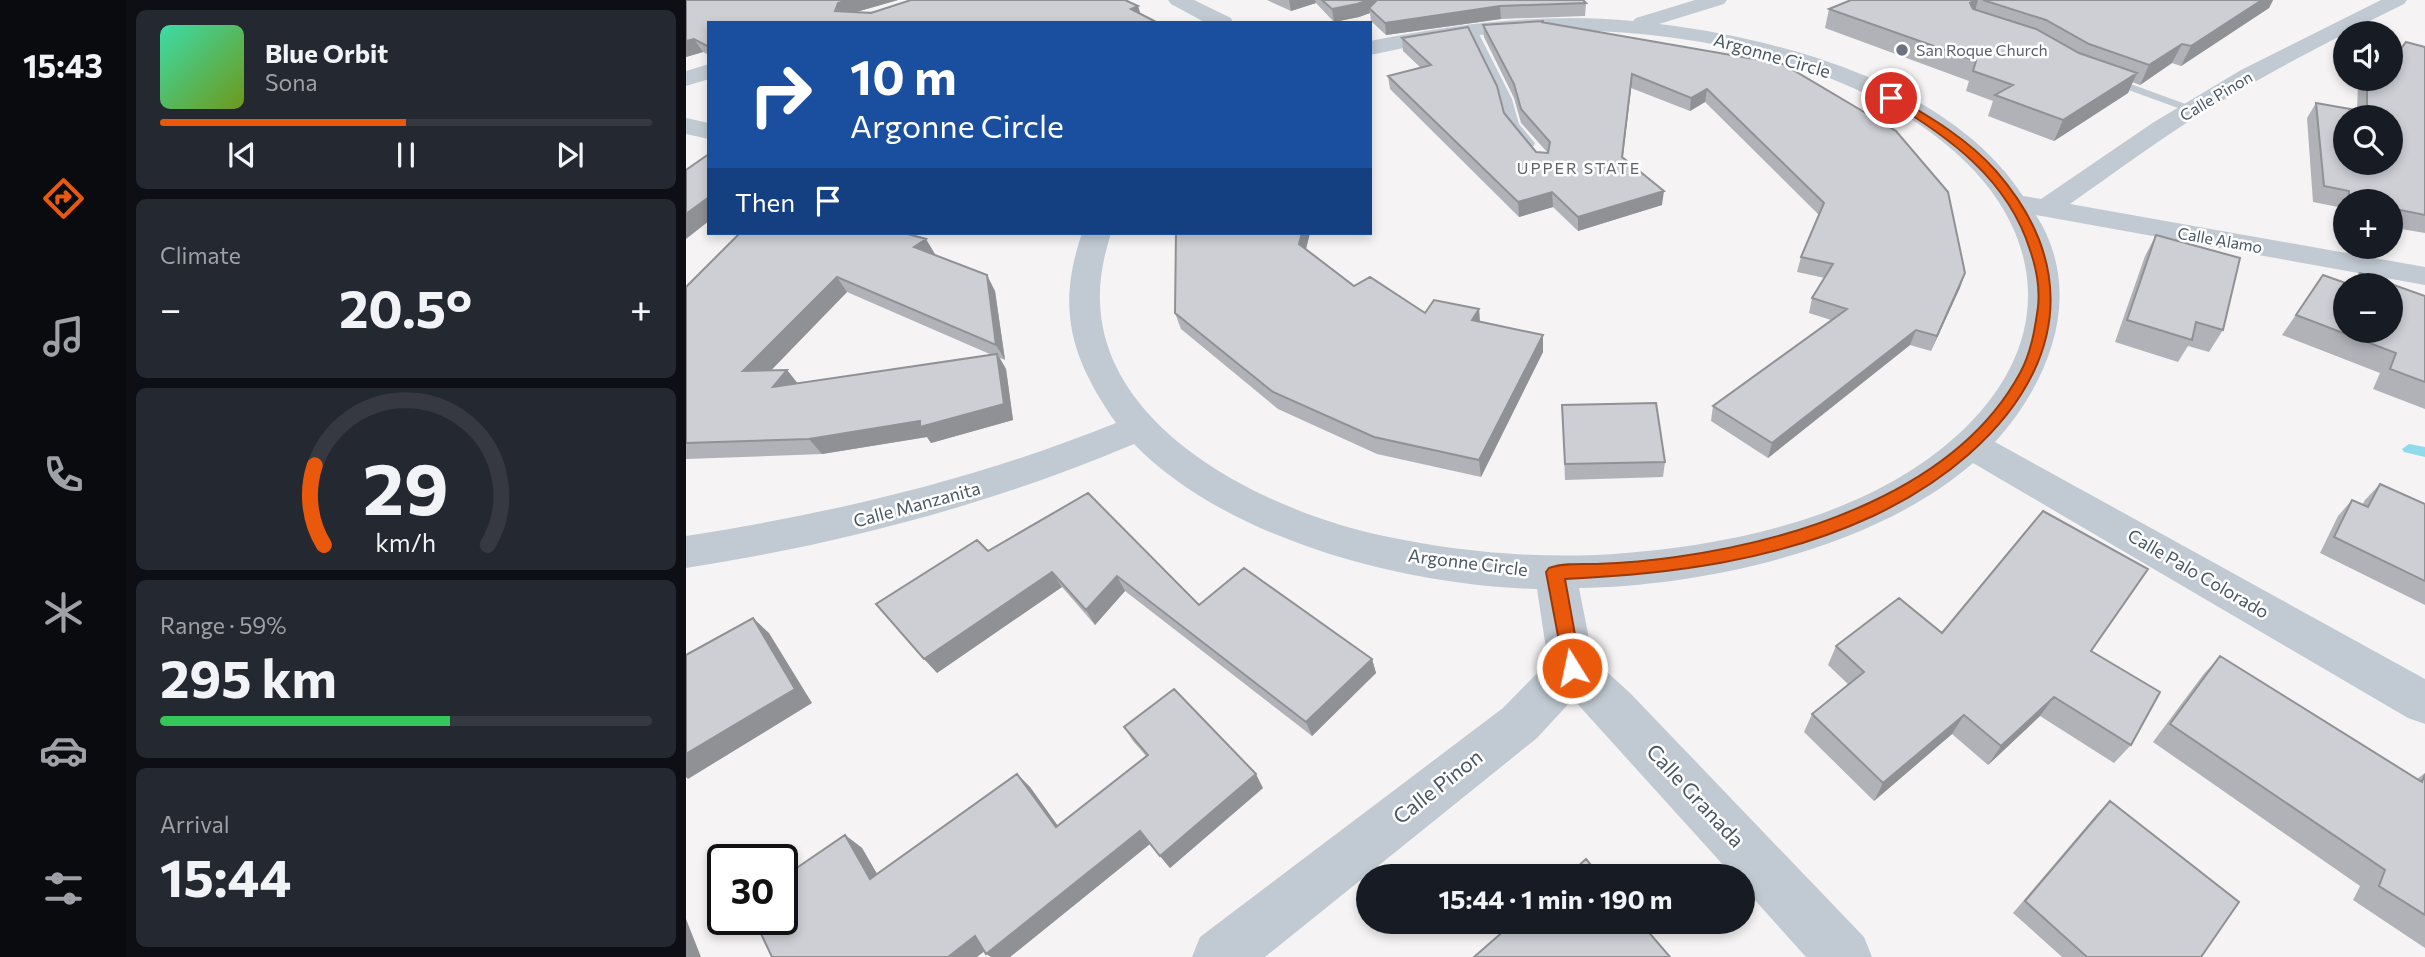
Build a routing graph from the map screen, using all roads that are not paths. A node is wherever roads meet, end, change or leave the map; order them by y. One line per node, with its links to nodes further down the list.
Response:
1 (1178, 0): 6 (street)
2 (1645, 0): 5 (street)
3 (1717, 0): 5 (street)
4 (2398, 0): 14 (street, Calle Pinon)
5 (1677, 12): 7 (street); 10 (street)
6 (1219, 21)
7 (1624, 27): 8 (street, Argonne Circle); 10 (street, Argonne Circle)
8 (1472, 30): 9 (street, Argonne Circle); 17 (lane)
9 (1372, 48)
10 (1766, 50): 18 (street, Argonne Circle)
11 (707, 72): 13 (street)
12 (2089, 72): 14 (lane)
13 (686, 79)
14 (2193, 109): 18 (street, Calle Pinon)
15 (686, 126): 16 (street)
16 (707, 131)
17 (1536, 152)
18 (2030, 206): 20 (street, Calle Alamo); 22 (street, Argonne Circle)
19 (1095, 235): 21 (street, Argonne Circle)
20 (2425, 276)
21 (1139, 428): 23 (street, Calle Manzanita); 24 (street, Argonne Circle)
22 (1971, 444): 24 (street, Argonne Circle); 26 (street, Calle Palo Colorado)
23 (686, 552)
24 (1555, 572): 25 (street)
25 (1572, 668): 27 (street, Calle Pinon); 28 (street, Calle Granada)
26 (2425, 703)
27 (1220, 957)
28 (1844, 957)

